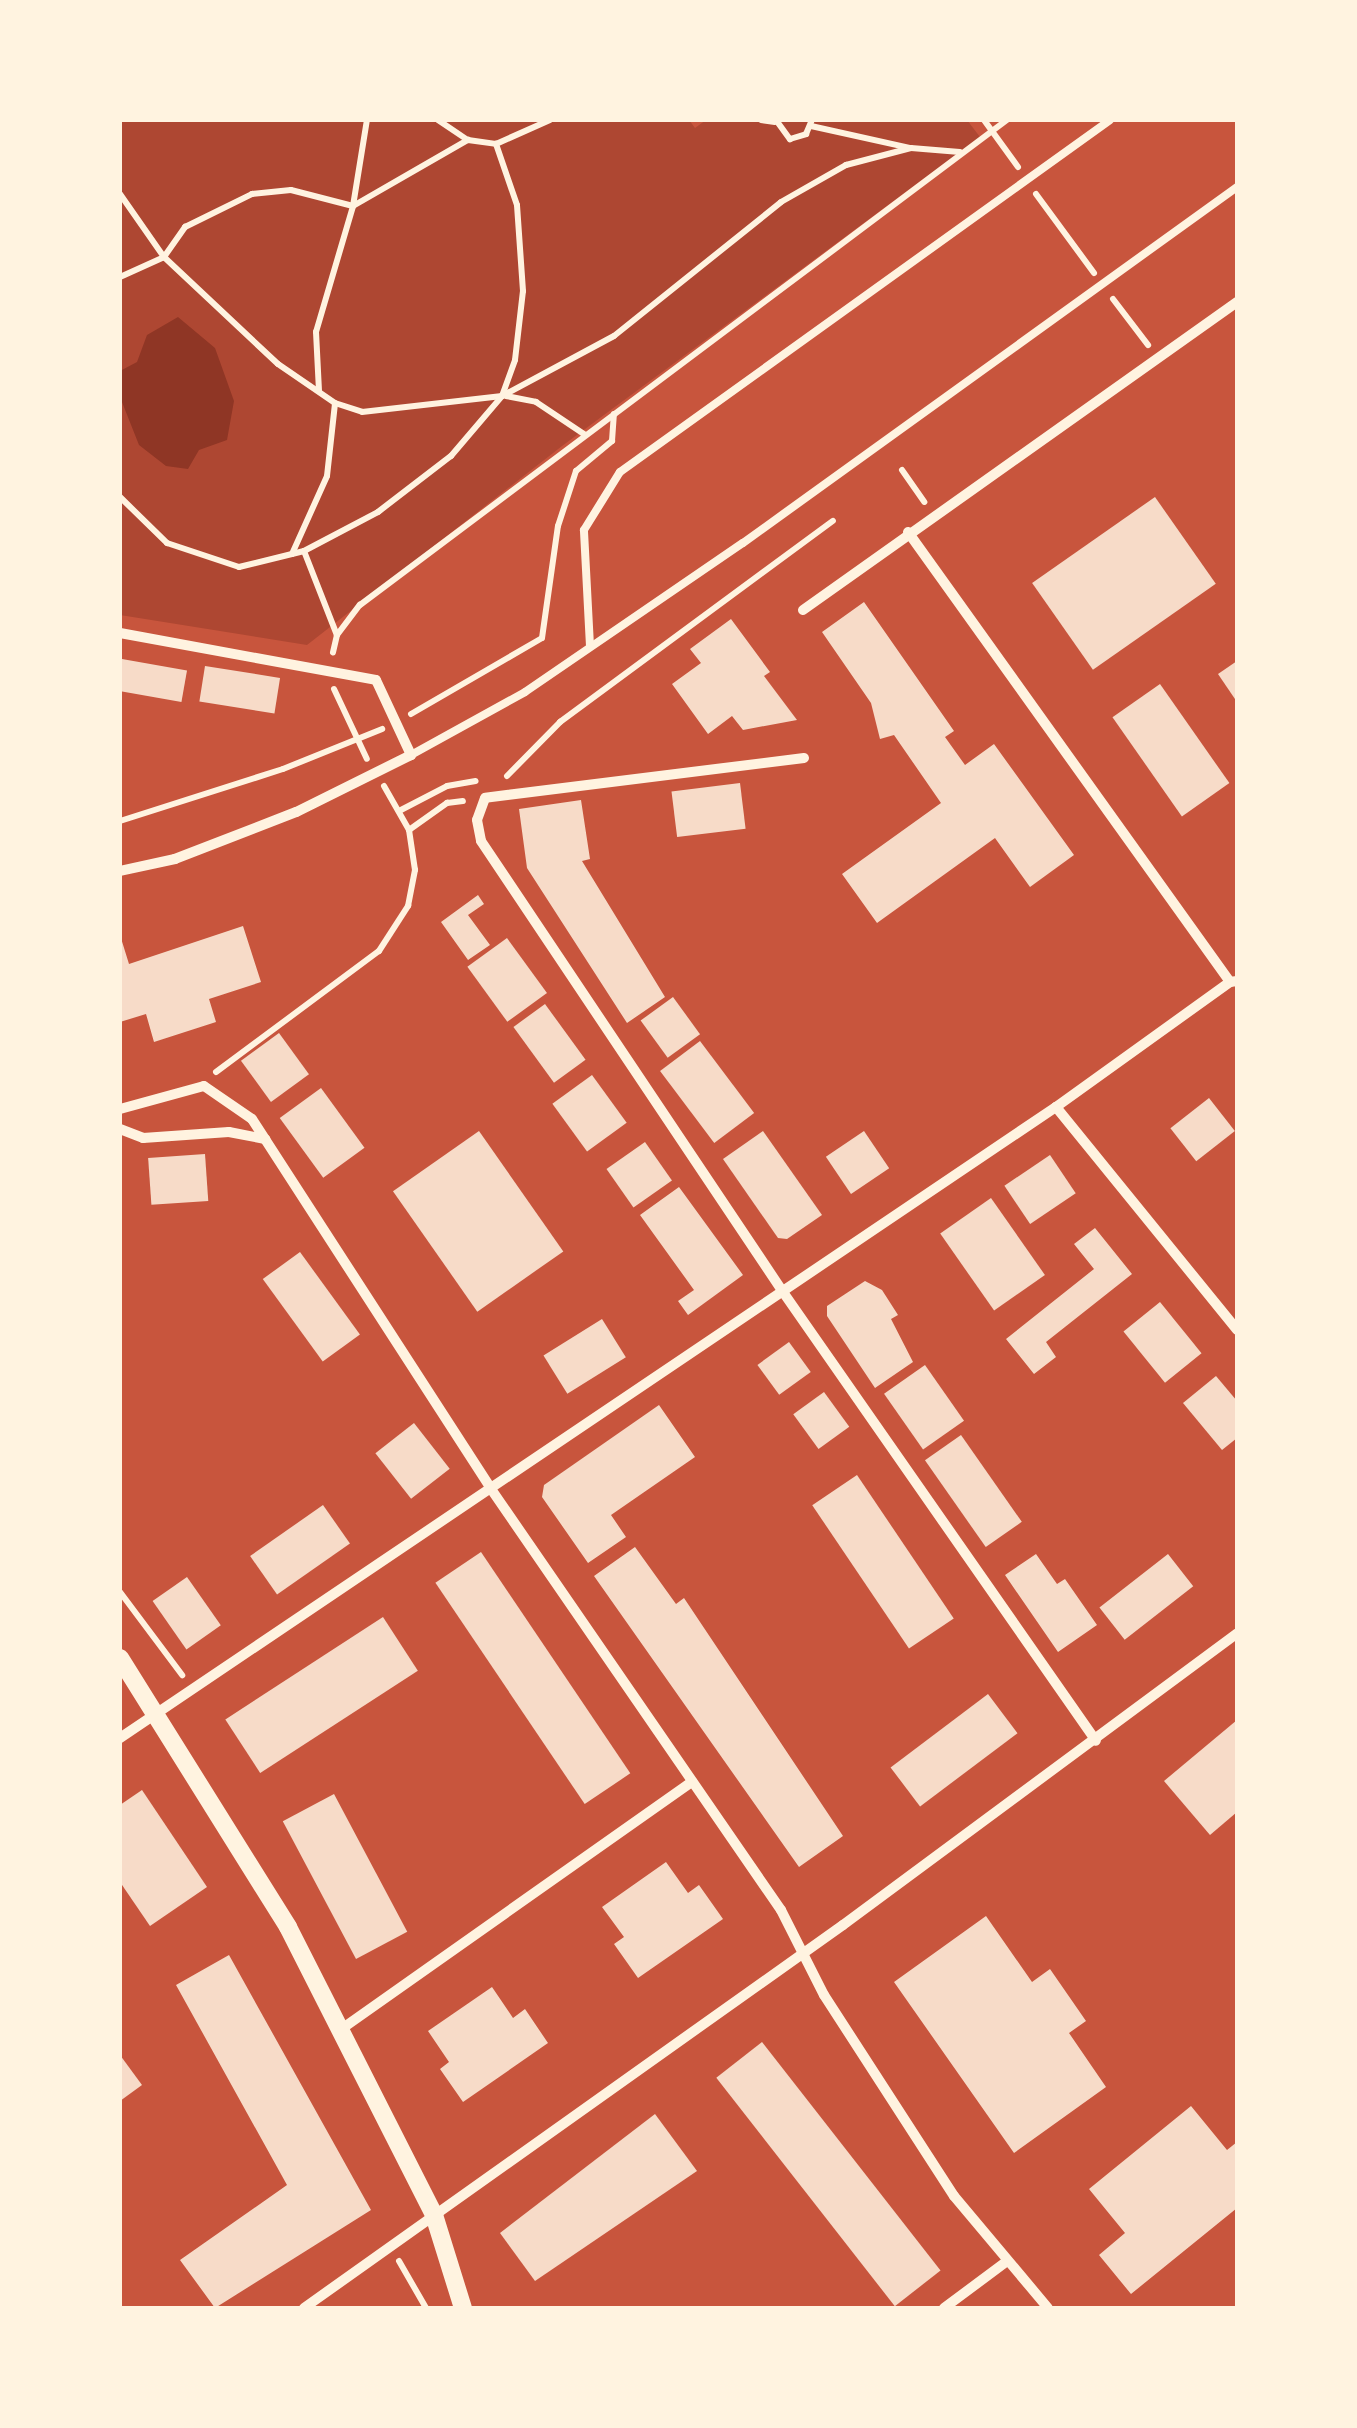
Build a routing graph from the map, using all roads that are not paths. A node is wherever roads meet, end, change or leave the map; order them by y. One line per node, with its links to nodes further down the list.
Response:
1 (1110, 120): 7 (lane)
2 (1237, 187): 7 (lane)
3 (1237, 302): 4 (street)
4 (908, 532): 5 (street); 11 (street)
5 (803, 610)
6 (120, 633): 8 (street)
7 (590, 646): 8 (lane)
8 (410, 755): 10 (street)
9 (804, 758): 16 (street)
10 (120, 871)
11 (1233, 982): 12 (street)
12 (1056, 1107): 16 (street); 17 (street)
13 (120, 1109): 15 (street)
14 (120, 1129): 15 (street)
15 (265, 1140): 18 (street)
16 (782, 1292): 18 (street); 23 (street)
17 (1237, 1330)
18 (489, 1486): 21 (street); 24 (street)
19 (1237, 1633): 23 (street)
20 (120, 1658): 21 (street)
21 (156, 1714): 22 (street); 26 (street)
22 (120, 1738)
23 (1096, 1741): 25 (street)
24 (692, 1782): 25 (street); 26 (street)
25 (803, 1954): 27 (street); 28 (street)
26 (340, 2030): 27 (street)
27 (434, 2215): 29 (street); 30 (street)
28 (1006, 2262): 31 (street); 32 (street)
29 (304, 2308)
30 (463, 2308)
31 (944, 2308)
32 (1048, 2308)

